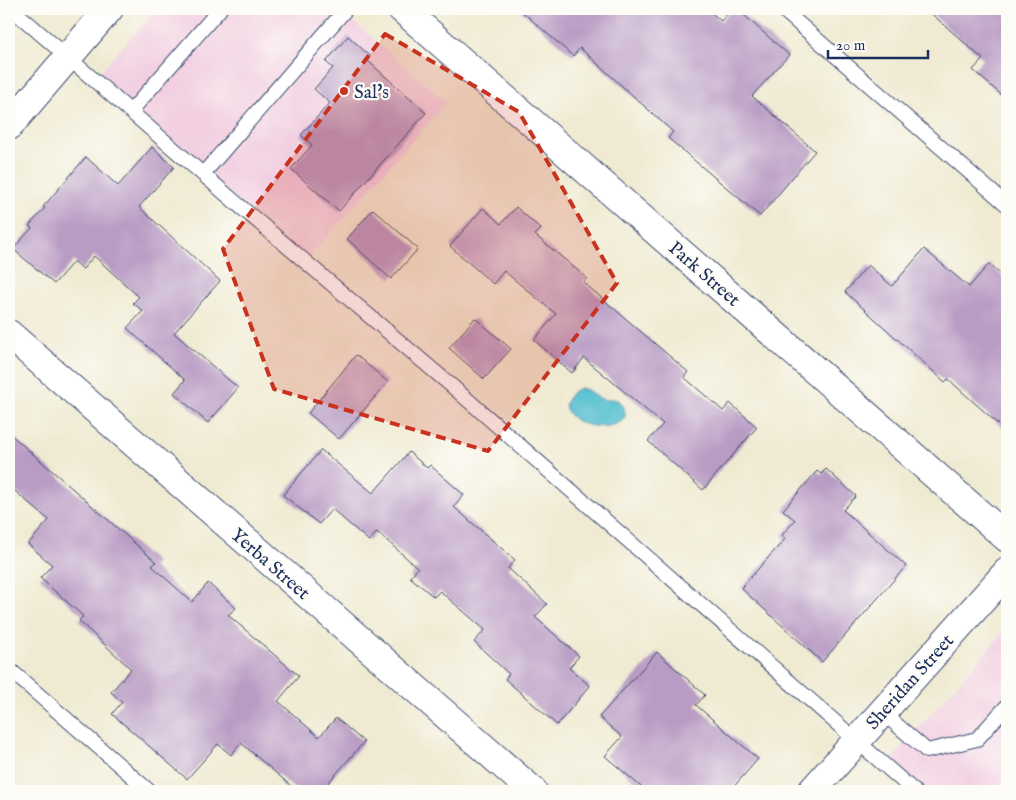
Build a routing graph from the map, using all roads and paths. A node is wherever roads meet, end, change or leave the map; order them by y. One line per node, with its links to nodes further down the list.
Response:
1 (12, 9): 7 (lane)
2 (109, 9): 7 (street)
3 (220, 9): 8 (lane)
4 (346, 9): 10 (lane)
5 (402, 9): 13 (street, Park Street)
6 (782, 9): 11 (lane)
7 (68, 57): 8 (lane); 9 (street)
8 (131, 111): 10 (lane)
9 (9, 126)
10 (203, 174): 18 (lane)
11 (1007, 205)
12 (9, 334): 20 (street, Yerba Street)
13 (1007, 538)
14 (1007, 572): 17 (street, Sheridan Street)
15 (9, 669): 19 (lane)
16 (1007, 706): 17 (lane)
17 (882, 712): 18 (street, Sheridan Street)
18 (856, 741): 21 (street, Sheridan Street); 22 (lane)
19 (149, 791)
20 (533, 791)
21 (812, 791)
22 (914, 791)

